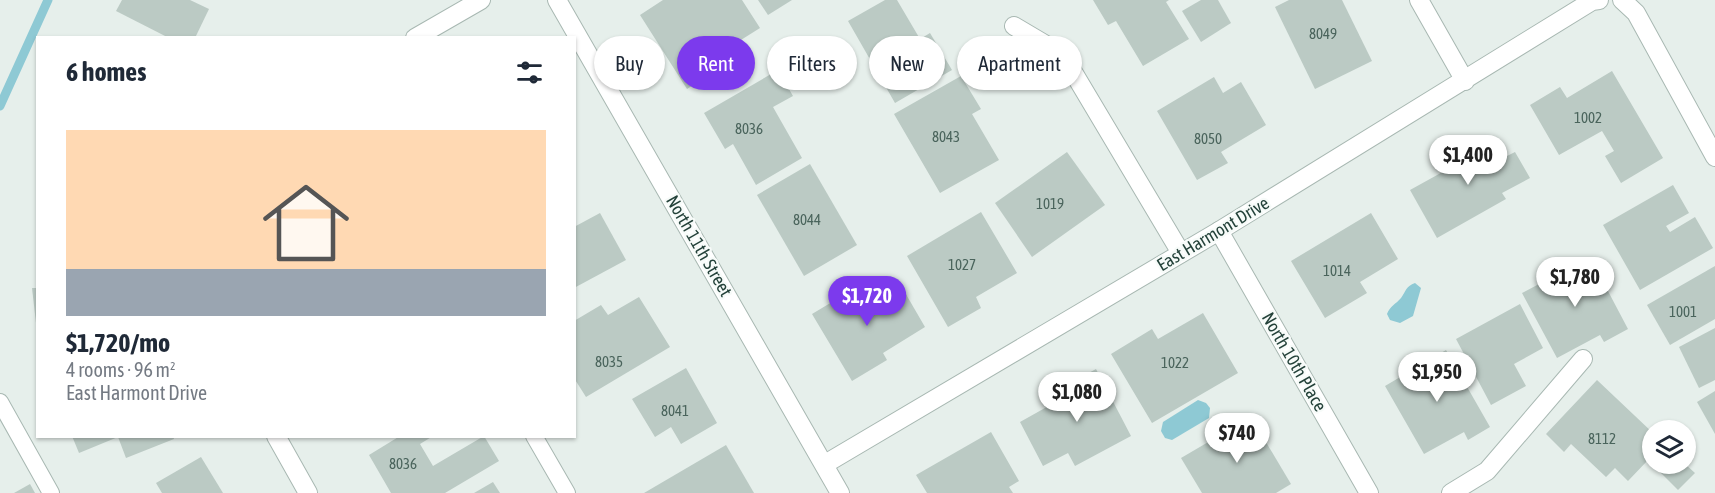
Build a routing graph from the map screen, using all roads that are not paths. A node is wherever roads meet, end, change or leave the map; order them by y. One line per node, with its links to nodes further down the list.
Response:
1 (481, 0): 7 (street)
2 (558, 0): 16 (street, North 11th Street)
3 (1419, 0): 8 (street)
4 (1599, 0): 8 (street, East Harmont Drive)
5 (1622, 0): 9 (street)
6 (1014, 26): 11 (street)
7 (418, 36)
8 (1465, 81): 10 (street, East Harmont Drive)
9 (1715, 157)
10 (1219, 231): 11 (street, East Harmont Drive); 21 (street, North 10th Place)
11 (1181, 253): 16 (street, East Harmont Drive)
12 (1583, 359): 22 (street)
13 (0, 402): 17 (lane)
14 (277, 438): 18 (street)
15 (535, 438): 19 (lane)
16 (825, 464): 20 (street, North 11th Street)
17 (51, 493)
18 (308, 493)
19 (567, 493)
20 (840, 493)
21 (1369, 493)
22 (1450, 493)

